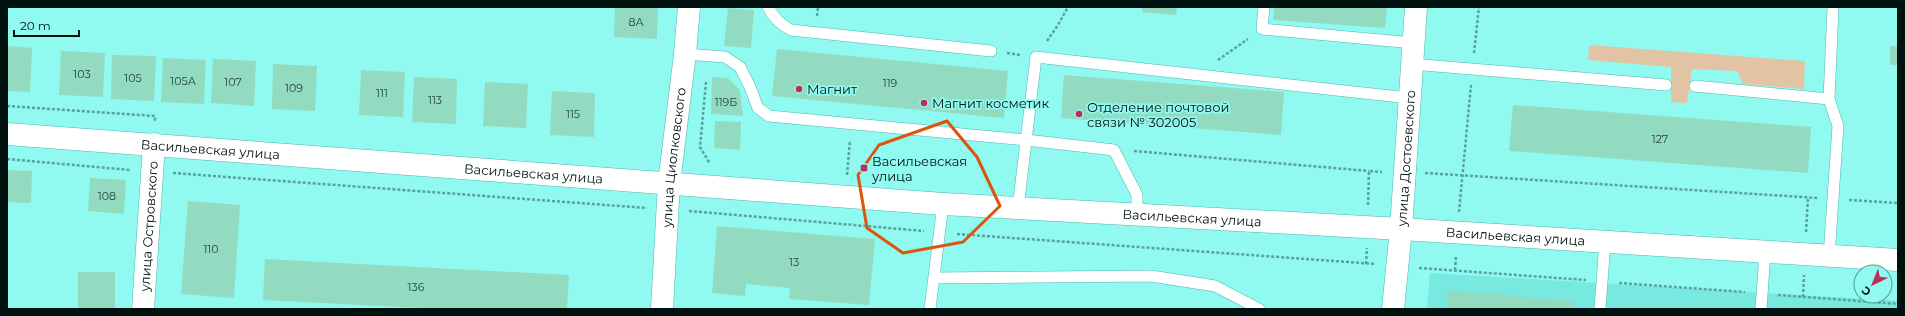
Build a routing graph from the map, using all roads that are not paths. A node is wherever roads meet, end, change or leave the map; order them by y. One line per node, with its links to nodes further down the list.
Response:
1 (689, 7): 7 (main road, улица Циолковского)
2 (768, 7): 6 (lane)
3 (1264, 7): 8 (lane)
4 (1416, 7): 8 (main road, улица Достоевского)
5 (1833, 7): 12 (lane)
6 (991, 51)
7 (685, 54): 14 (lane); 16 (main road, улица Циолковского)
8 (1412, 54): 9 (lane); 11 (main road, улица Достоевского)
9 (1666, 85)
10 (1695, 86): 12 (lane)
11 (1409, 98): 14 (lane); 20 (main road, улица Достоевского)
12 (1829, 99): 23 (lane)
13 (7, 134): 15 (main road, Васильевская улица)
14 (1026, 140): 18 (lane); 19 (lane)
15 (154, 144): 16 (main road, Васильевская улица); 26 (main road, улица Островского)
16 (669, 183): 17 (main road, Васильевская улица); 27 (main road, улица Циолковского)
17 (943, 204): 18 (main road, Васильевская улица); 25 (lane)
18 (1018, 208): 19 (main road, Васильевская улица)
19 (1138, 214): 20 (main road, Васильевская улица)
20 (1401, 229): 21 (main road, Васильевская улица); 30 (main road, улица Достоевского)
21 (1605, 242): 22 (main road, Васильевская улица); 31 (lane)
22 (1765, 252): 23 (main road, Васильевская улица); 32 (lane)
23 (1829, 256): 24 (main road, Васильевская улица)
24 (1898, 260)
25 (934, 278): 28 (lane); 29 (lane)
26 (143, 309)
27 (662, 309)
28 (930, 309)
29 (1259, 309)
30 (1394, 309)
31 (1600, 309)
32 (1761, 309)

